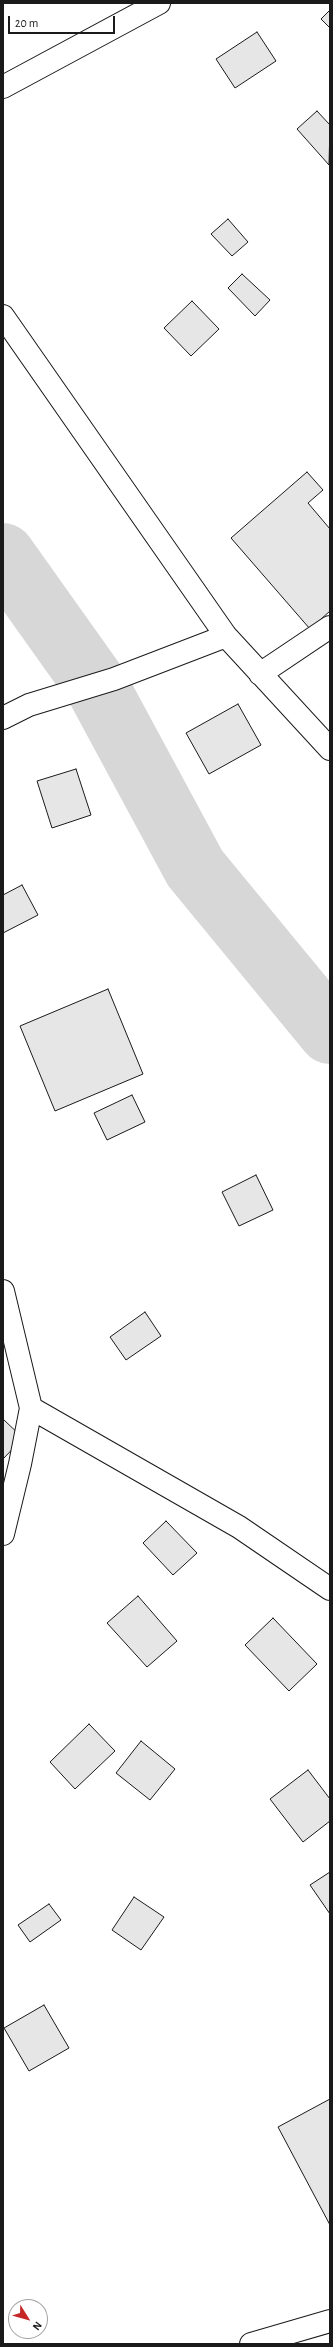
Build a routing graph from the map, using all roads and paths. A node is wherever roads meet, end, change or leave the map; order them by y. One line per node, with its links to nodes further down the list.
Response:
1 (159, 3): 2 (street)
2 (3, 87)
3 (3, 316): 5 (street)
4 (330, 627): 6 (street)
5 (226, 636): 6 (street); 7 (street)
6 (260, 674): 8 (street)
7 (3, 718)
8 (330, 749)
9 (3, 1291): 10 (street)
10 (31, 1408): 11 (street); 12 (street)
11 (3, 1534)
12 (330, 1589)
13 (330, 2321): 14 (street)
14 (251, 2344)

